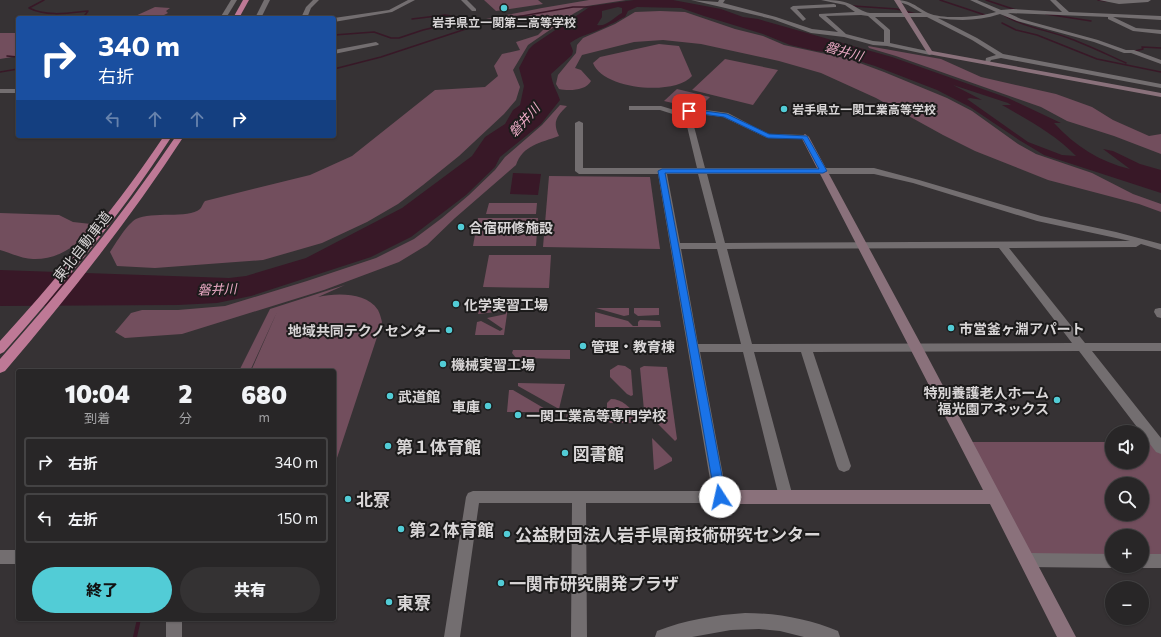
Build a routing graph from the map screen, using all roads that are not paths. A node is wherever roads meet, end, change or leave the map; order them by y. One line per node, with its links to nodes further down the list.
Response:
1 (234, 0): 24 (street)
2 (246, 0): 25 (highway)
3 (267, 0): 26 (street)
4 (316, 0): 27 (street)
5 (412, 0): 35 (street)
6 (464, 0): 17 (street)
7 (694, 0): 14 (street)
8 (824, 0): 15 (street)
9 (896, 0): 22 (street); 23 (street)
10 (973, 0): 18 (street)
11 (1053, 0): 20 (street)
12 (1102, 0): 13 (street)
13 (1148, 0)
14 (721, 2): 36 (street)
15 (849, 6): 19 (street); 33 (street)
16 (357, 10): 35 (street)
17 (474, 10)
18 (1001, 12): 20 (street); 31 (street); 45 (street)
19 (861, 13): 21 (street); 30 (street)
20 (1068, 14): 28 (street)
21 (870, 15): 22 (street); 41 (street)
22 (906, 15): 23 (street); 43 (street)
23 (928, 15): 31 (street); 37 (street)
24 (224, 16)
25 (237, 16)
26 (259, 16)
27 (305, 16)
28 (1107, 16): 32 (street); 38 (street)
29 (818, 18): 30 (street)
30 (825, 18): 39 (street)
31 (964, 18): 37 (street)
32 (1161, 18)
33 (803, 19): 34 (street); 36 (street)
34 (810, 19)
35 (336, 20)
36 (781, 20): 39 (street)
37 (959, 30): 44 (street)
38 (1161, 32)
39 (844, 35): 41 (street)
40 (376, 44): 42 (street)
41 (887, 44): 43 (street)
42 (336, 52)
43 (930, 53): 46 (street)
44 (1001, 56): 46 (street); 47 (street)
45 (1161, 62)
46 (987, 63): 48 (street)
47 (1058, 67): 48 (street); 49 (street)
48 (1062, 77): 52 (street)
49 (1161, 86)
50 (0, 91): 51 (street)
51 (16, 91)
52 (1161, 95)
53 (661, 102): 56 (street)
54 (632, 108): 60 (street)
55 (580, 123): 59 (street)
56 (805, 137): 61 (street)
57 (167, 138): 73 (highway, 東北自動車道)
58 (179, 138): 74 (highway, 東北自動車道)
59 (662, 171): 60 (street); 66 (street)
60 (702, 171): 61 (street); 62 (street)
61 (823, 171): 63 (street); 65 (street)
62 (721, 245): 63 (street); 66 (street); 69 (street)
63 (863, 245): 64 (street); 71 (street)
64 (1002, 245): 65 (street); 72 (street)
65 (1157, 245)
66 (675, 246): 68 (street)
67 (1161, 347): 72 (street)
68 (694, 348): 69 (street); 78 (street)
69 (747, 348): 70 (street); 79 (street)
70 (806, 348): 71 (street); 76 (street)
71 (917, 348): 72 (street); 80 (street)
72 (1082, 348): 75 (street)
73 (0, 349)
74 (0, 368)
75 (1161, 448)
76 (844, 466)
77 (579, 497): 78 (street); 89 (street); 90 (street)
78 (720, 497): 79 (street)
79 (786, 497): 80 (street)
80 (994, 497): 83 (street)
81 (0, 557): 82 (street)
82 (16, 557)
83 (1028, 560): 84 (street); 93 (street)
84 (1105, 561)
85 (1149, 561): 86 (street)
86 (1161, 561)
87 (174, 621): 88 (street)
88 (174, 637)
89 (452, 637)
90 (579, 637)
91 (663, 637): 92 (street)
92 (832, 637)
93 (1067, 637)

